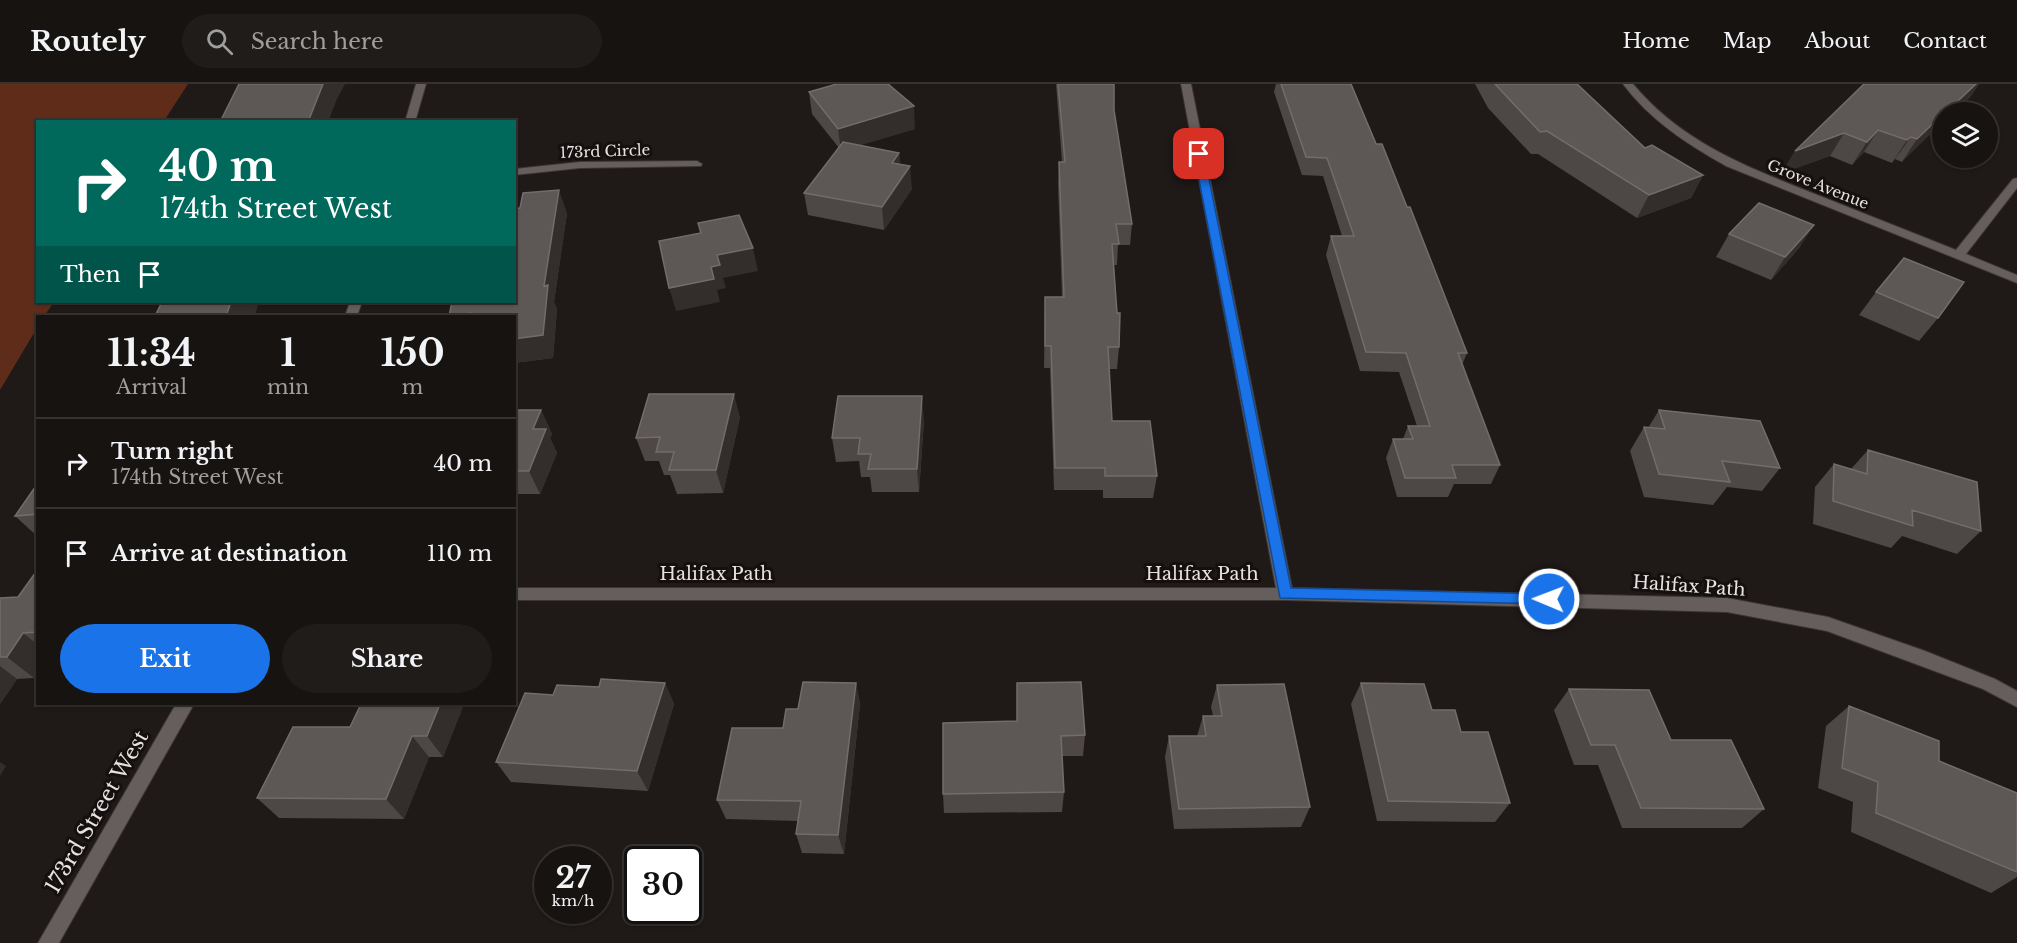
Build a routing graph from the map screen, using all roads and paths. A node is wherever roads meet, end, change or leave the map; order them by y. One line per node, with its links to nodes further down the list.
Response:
1 (421, 84): 4 (street)
2 (1185, 84): 11 (street)
3 (1628, 84): 8 (street, Grove Avenue)
4 (411, 120)
5 (697, 164): 6 (street, 173rd Circle)
6 (516, 172)
7 (2017, 181): 8 (street)
8 (1958, 256): 9 (street, Grove Avenue)
9 (2017, 279)
10 (516, 594): 11 (street, Halifax Path)
11 (1285, 594): 12 (street, Halifax Path)
12 (2017, 700)
13 (184, 705): 14 (street, 173rd Street West)
14 (48, 943)

